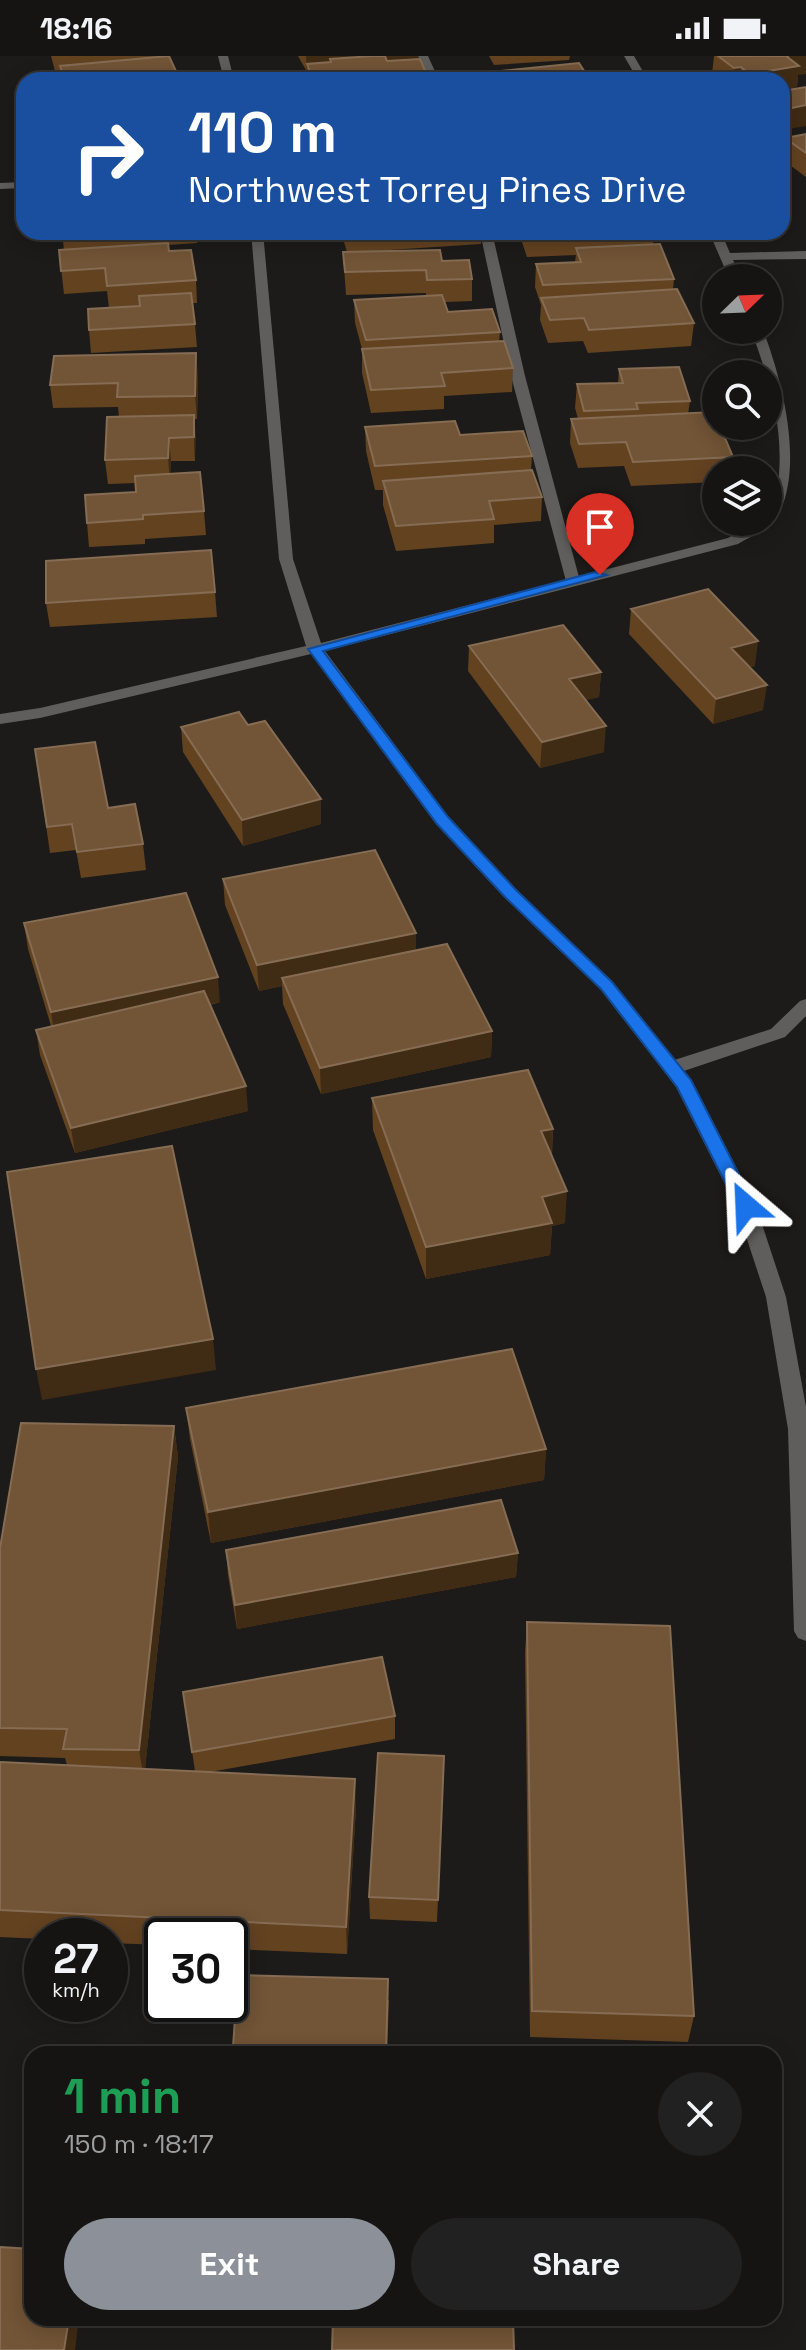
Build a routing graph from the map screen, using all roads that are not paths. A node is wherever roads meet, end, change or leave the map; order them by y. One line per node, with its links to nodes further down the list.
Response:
1 (258, 240): 13 (street)
2 (488, 240): 12 (street)
3 (719, 240): 5 (street)
4 (806, 255): 5 (street)
5 (726, 257): 6 (street)
6 (729, 264)
7 (763, 344): 8 (street)
8 (801, 437)
9 (804, 470): 10 (street)
10 (782, 504)
11 (741, 536): 12 (street)
12 (573, 581): 13 (street)
13 (315, 649): 14 (street); 16 (street)
14 (0, 719)
15 (806, 1005): 16 (street)
16 (672, 1068): 17 (street)
17 (806, 1631)

